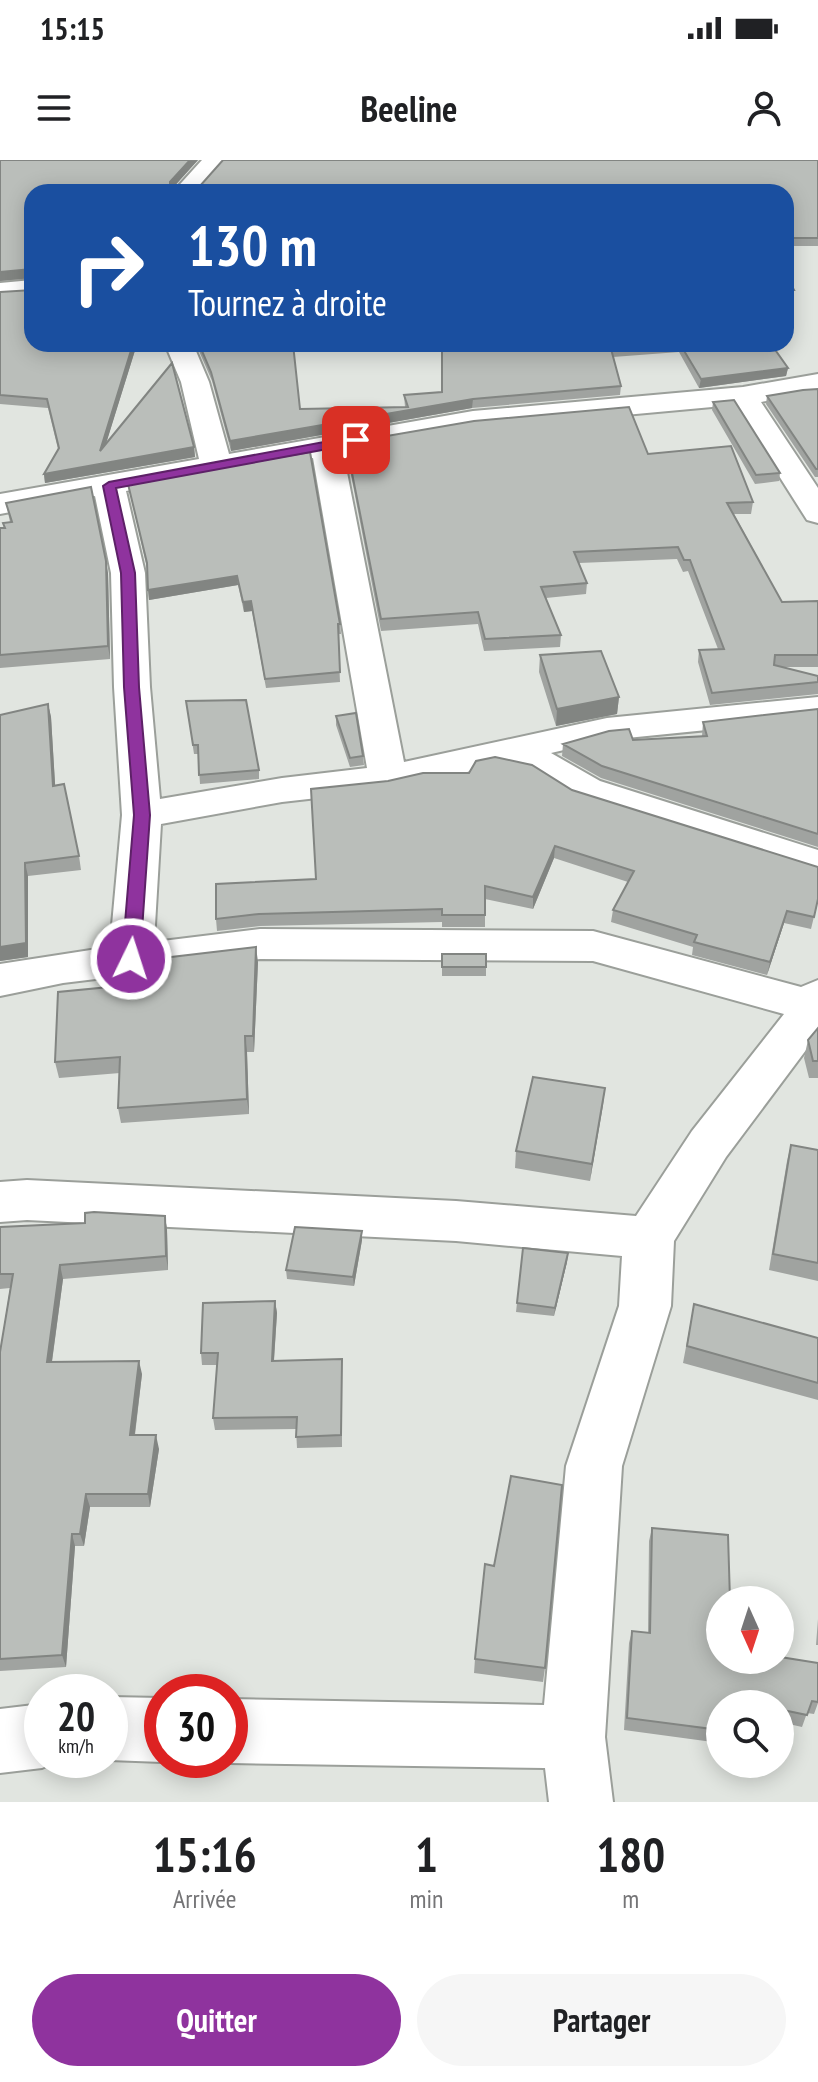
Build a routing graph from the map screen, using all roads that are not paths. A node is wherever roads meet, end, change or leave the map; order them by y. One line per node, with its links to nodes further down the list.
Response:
1 (215, 160): 2 (street)
2 (192, 184)
3 (24, 289): 4 (street)
4 (0, 291)
5 (182, 352): 9 (street)
6 (818, 383): 7 (street)
7 (743, 396): 8 (street); 12 (street)
8 (326, 445): 9 (street); 15 (street)
9 (216, 465): 10 (street)
10 (109, 486): 11 (street); 16 (street)
11 (0, 504)
12 (818, 513)
13 (818, 708): 14 (street)
14 (516, 749): 15 (street); 17 (street)
15 (388, 778): 16 (street)
16 (142, 815): 18 (street)
17 (818, 864)
18 (131, 959): 19 (street); 20 (street)
19 (0, 980)
20 (817, 1003): 22 (street)
21 (0, 1202): 22 (street)
22 (649, 1238): 24 (street)
23 (248, 1731): 24 (street)
24 (573, 1737): 27 (street)
25 (24, 1738): 26 (street)
26 (0, 1741)
27 (581, 1802)

